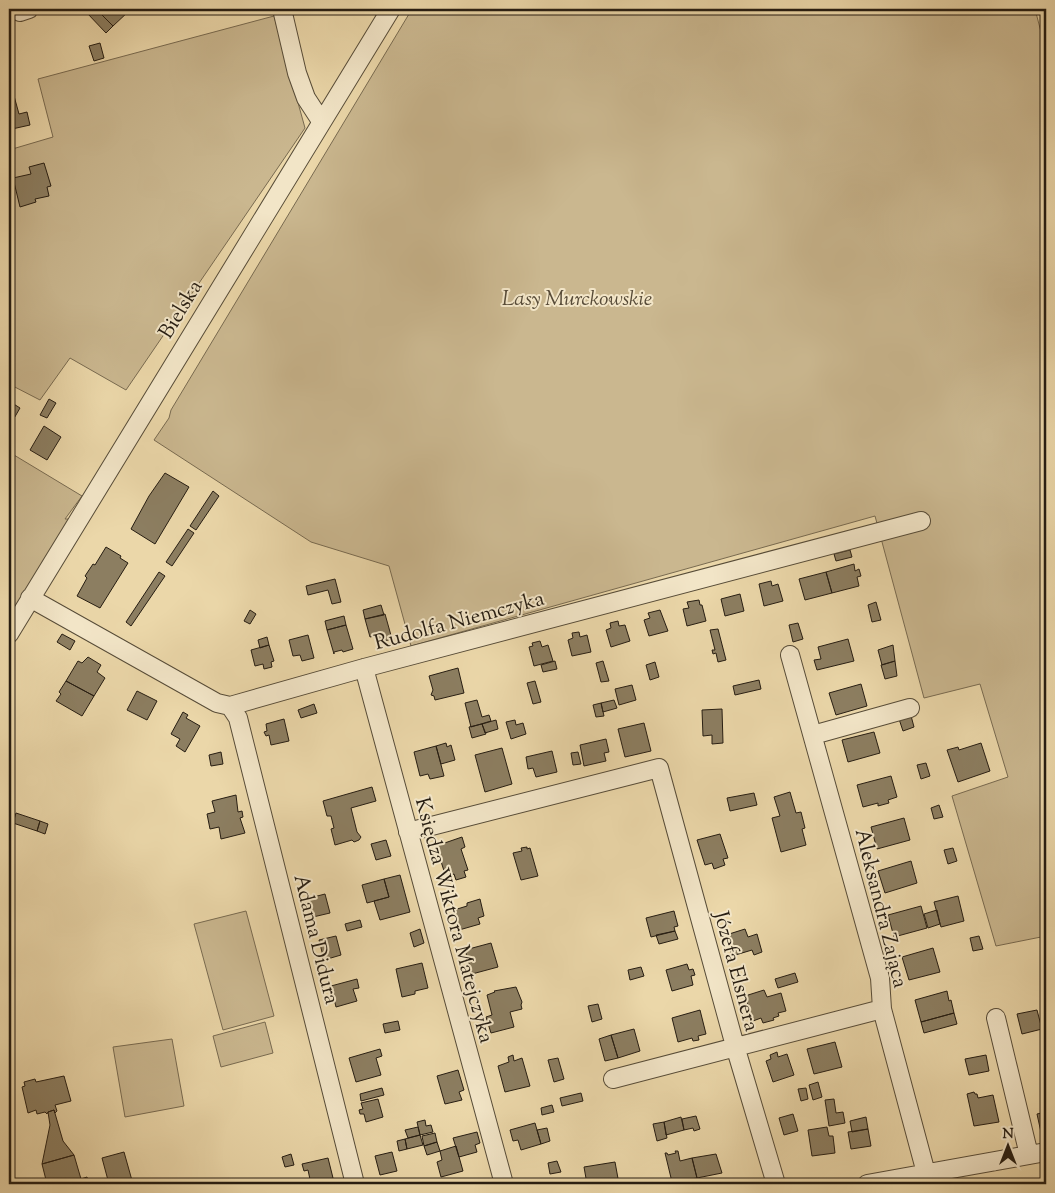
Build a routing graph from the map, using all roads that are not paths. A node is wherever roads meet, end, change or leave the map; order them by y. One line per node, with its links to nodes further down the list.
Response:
1 (282, 9): 3 (street)
2 (391, 9): 3 (street, Bielska)
3 (321, 121): 5 (street, Bielska)
4 (921, 521): 8 (street, Rudolfa Niemczyka)
5 (30, 598): 6 (street, Bielska); 9 (street)
6 (9, 634)
7 (790, 655): 11 (street, Aleksandra Zająca)
8 (364, 668): 9 (street, Rudolfa Niemczyka); 12 (street, Księdza Wiktora Matejczyka)
9 (230, 706): 19 (street, Adama Didura)
10 (910, 708): 11 (street)
11 (813, 735): 13 (street, Aleksandra Zająca)
12 (408, 832): 15 (street, Józefa Elsnera); 20 (street, Księdza Wiktora Matejczyka)
13 (882, 1010): 15 (street); 18 (street, Aleksandra Zająca)
14 (996, 1018): 17 (street)
15 (735, 1046): 16 (street); 21 (street, Józefa Elsnera)
16 (613, 1079)
17 (1038, 1153): 18 (street)
18 (934, 1176): 22 (street)
19 (356, 1184)
20 (504, 1184)
21 (776, 1184)
22 (867, 1184)

